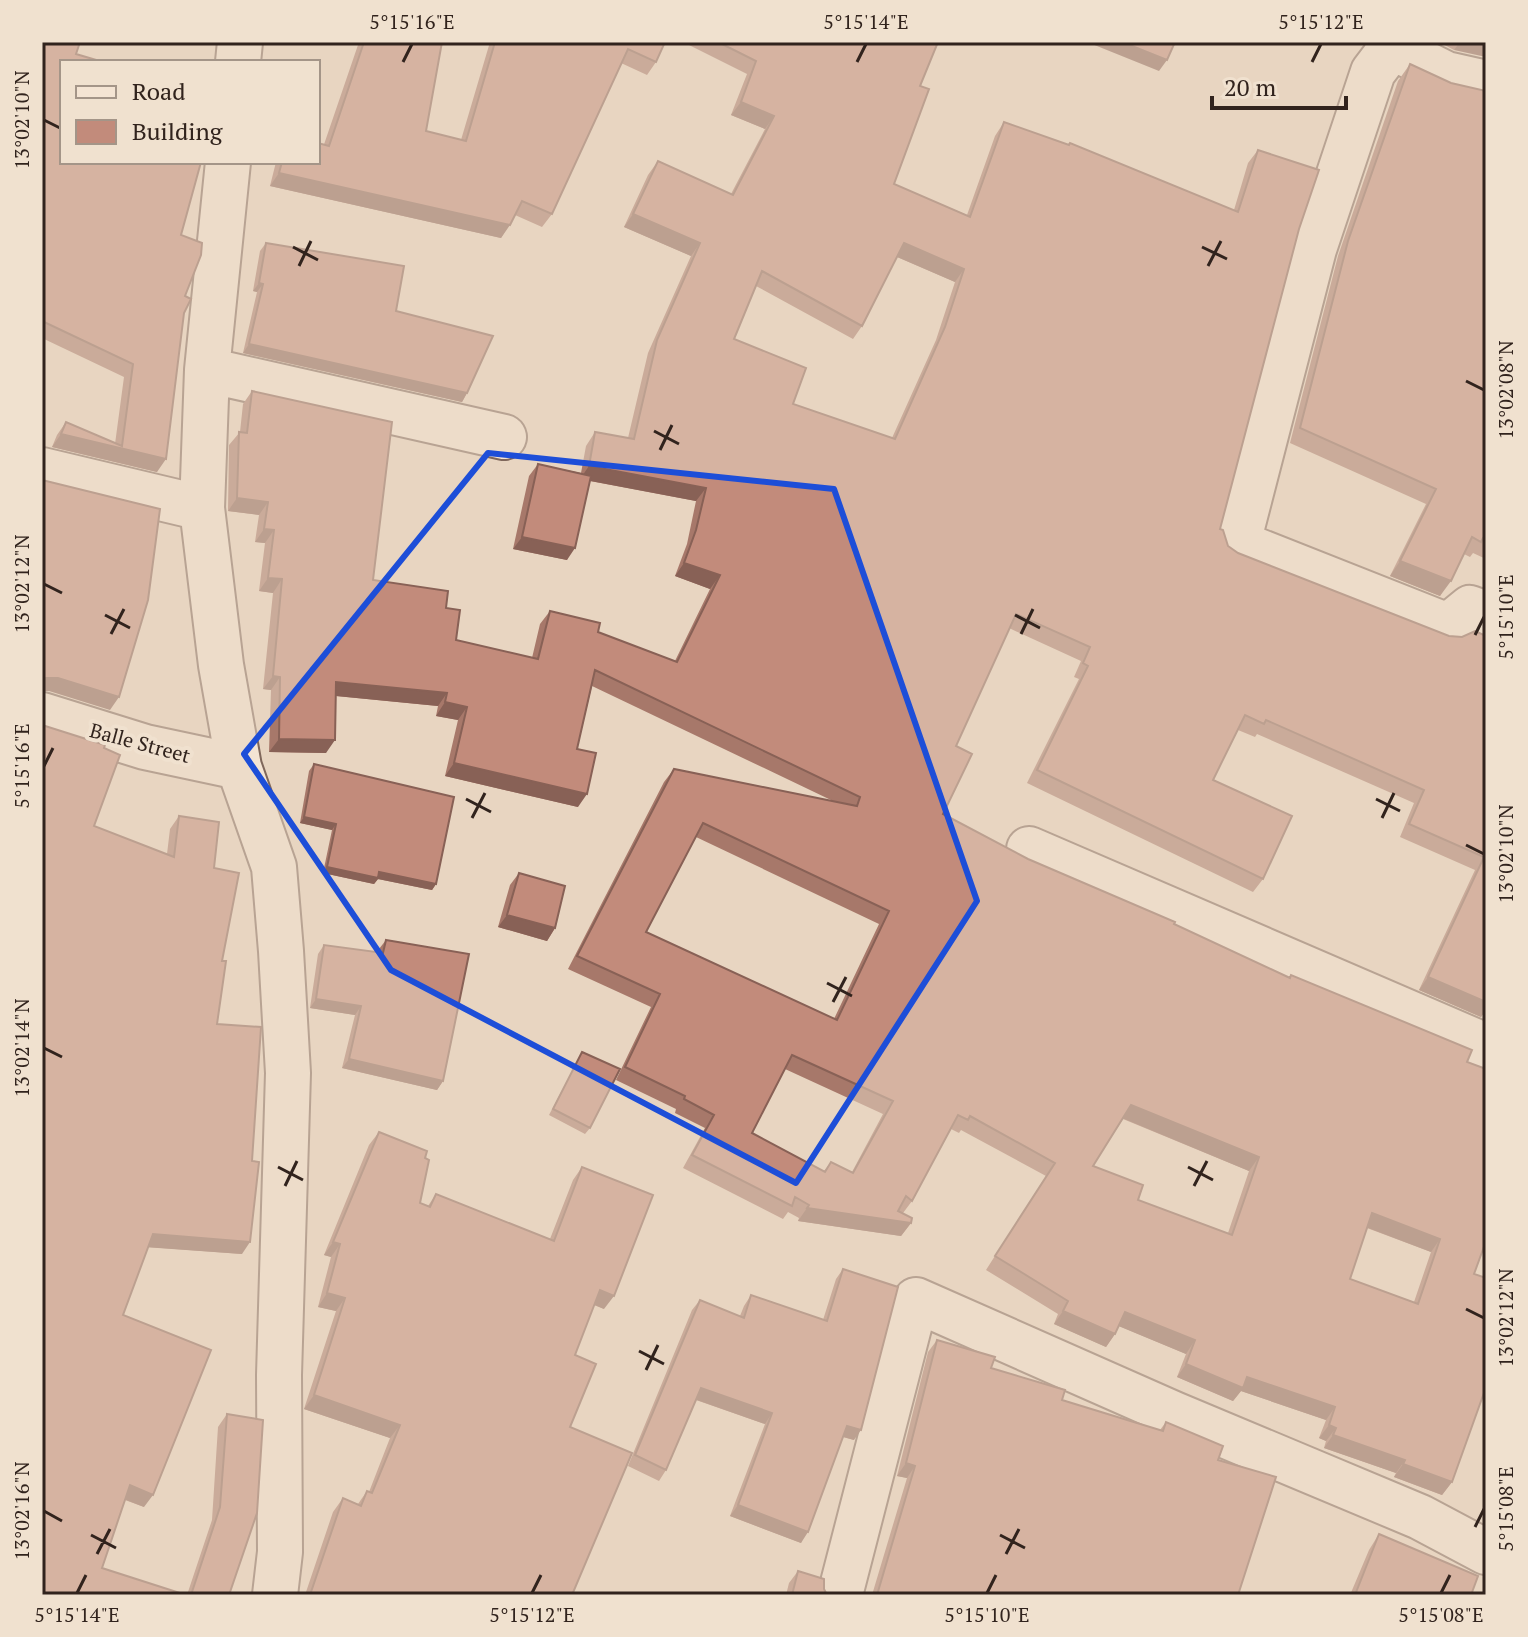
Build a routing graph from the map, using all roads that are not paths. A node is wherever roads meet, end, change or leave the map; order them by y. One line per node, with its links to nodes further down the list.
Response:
1 (1390, 45): 2 (street); 8 (street)
2 (1486, 83)
3 (228, 164): 4 (street)
4 (207, 370): 5 (street); 7 (street)
5 (504, 437)
6 (42, 470): 7 (street)
7 (202, 508): 10 (street)
8 (1486, 614)
9 (42, 715): 10 (street, Balle Street)
10 (239, 767): 14 (street)
11 (1029, 849): 12 (street)
12 (1486, 1046)
13 (1486, 1552): 15 (street)
14 (275, 1595)
15 (840, 1595)

